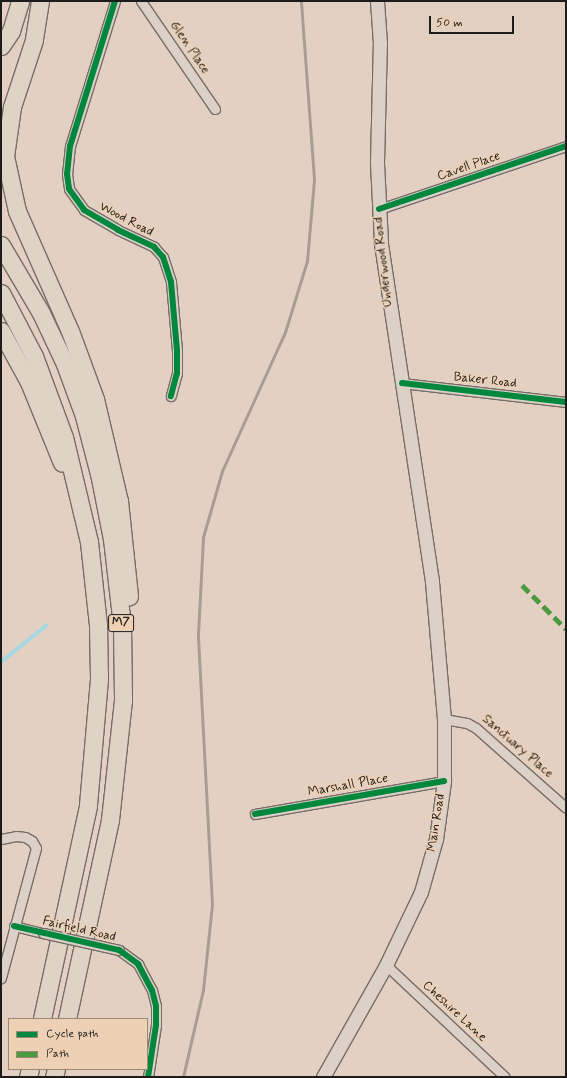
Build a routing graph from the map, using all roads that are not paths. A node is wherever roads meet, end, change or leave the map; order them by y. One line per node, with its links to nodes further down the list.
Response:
1 (20, 1): 6 (highway)
2 (40, 1): 18 (highway)
3 (115, 1): 14 (street, Wood Road)
4 (141, 1): 7 (street, Glen Place)
5 (377, 1): 9 (main road, Underwood Road)
6 (1, 46)
7 (215, 109)
8 (566, 146): 9 (street, Cavell Place)
9 (379, 209): 13 (main road, Underwood Road)
10 (1, 245): 18 (highway, M7)
11 (1, 293): 17 (highway, M7)
12 (1, 331): 17 (highway)
13 (402, 383): 15 (street, Baker Road); 16 (main road, Underwood Road)
14 (171, 396)
15 (566, 402)
16 (422, 520): 19 (main road, Main Road)
17 (89, 542): 27 (highway, M7)
18 (122, 650): 28 (highway, M7)
19 (444, 719): 20 (main road, Main Road); 21 (street, Sanctuary Place)
20 (444, 781): 22 (street, Marshall Place); 25 (main road, Main Road)
21 (566, 808)
22 (256, 814)
23 (1, 839): 24 (street)
24 (14, 926): 26 (street); 29 (street, Fairfield Road, bridge)
25 (386, 965): 30 (main road, Main Road); 31 (street, Cheshire Lane)
26 (1, 978)
27 (42, 1018)
28 (67, 1018)
29 (148, 1077)
30 (323, 1077)
31 (505, 1077)

